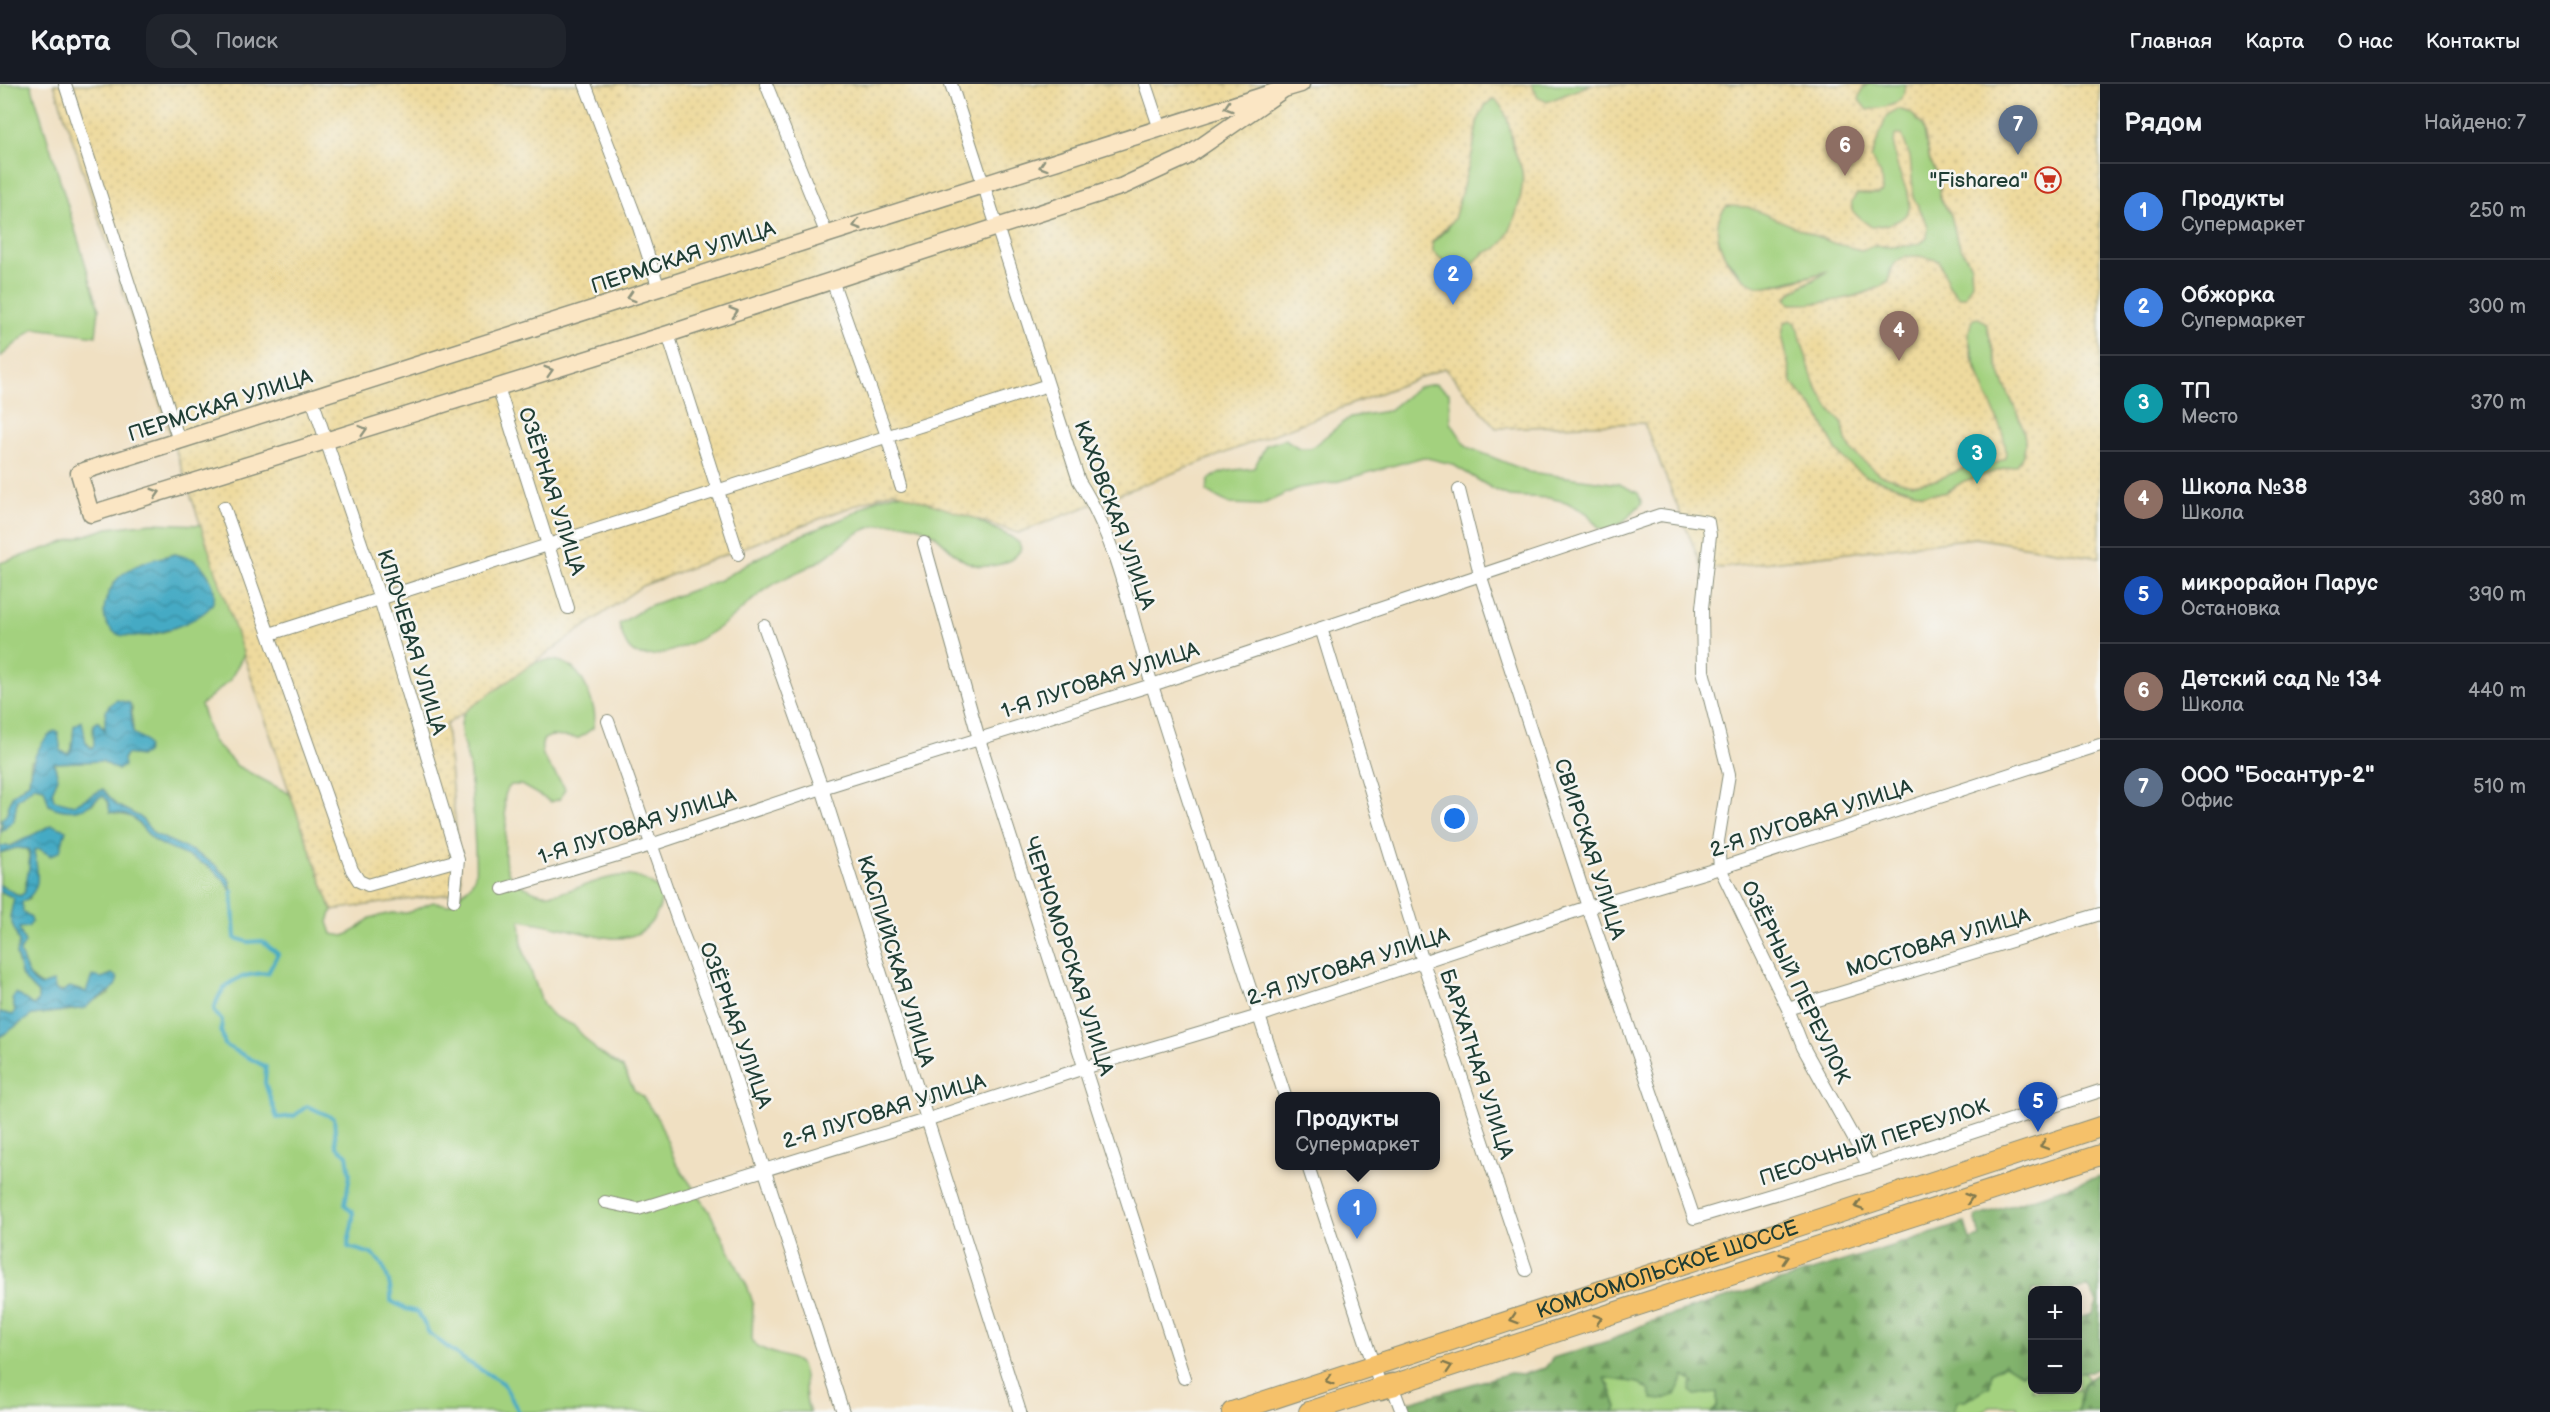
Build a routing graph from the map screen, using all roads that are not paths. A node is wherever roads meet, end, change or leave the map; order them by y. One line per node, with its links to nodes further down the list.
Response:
1 (65, 84): 19 (street)
2 (585, 84): 13 (street)
3 (766, 84): 11 (street)
4 (951, 84): 9 (street, КАХОВСКАЯ УЛИЦА)
5 (1145, 84): 8 (street)
6 (1301, 84): 7 (street, ПЕРМСКАЯ УЛИЦА)
7 (1284, 89): 8 (street, ПЕРМСКАЯ УЛИЦА, one-way to 8); 10 (street)
8 (1160, 129): 9 (street, ПЕРМСКАЯ УЛИЦА, one-way to 9)
9 (984, 185): 10 (street, КАХОВСКАЯ УЛИЦА); 11 (street, ПЕРМСКАЯ УЛИЦА, one-way to 11)
10 (997, 227): 12 (street); 15 (street, КАХОВСКАЯ УЛИЦА)
11 (827, 235): 13 (street, ПЕРМСКАЯ УЛИЦА)
12 (832, 280): 14 (street, one-way to 12); 18 (street)
13 (659, 289): 17 (street, ПЕРМСКАЯ УЛИЦА, one-way to 17)
14 (668, 334): 16 (street, one-way to 14); 22 (street)
15 (1048, 384): 18 (street); 35 (street, КАХОВСКАЯ УЛИЦА)
16 (498, 387): 20 (street, one-way to 16); 27 (street, ОЗЁРНАЯ УЛИЦА)
17 (312, 399): 19 (street, ПЕРМСКАЯ УЛИЦА); 20 (street, КЛЮЧЕВАЯ УЛИЦА)
18 (887, 436): 21 (street); 22 (street)
19 (179, 441): 20 (street, ПЕРМСКАЯ УЛИЦА, one-way to 20)
20 (326, 441): 30 (street, КЛЮЧЕВАЯ УЛИЦА)
21 (901, 486)
22 (717, 490): 27 (street); 28 (street)
23 (1460, 490): 29 (street, СВИРСКАЯ УЛИЦА)
24 (224, 507): 34 (street)
25 (1708, 522): 29 (street, 1-Я ЛУГОВАЯ УЛИЦА); 42 (street, ОЗЁРНЫЙ ПЕРЕУЛОК)
26 (924, 543): 37 (street, ЧЕРНОМОРСКАЯ УЛИЦА)
27 (549, 544): 30 (street); 31 (street, ОЗЁРНАЯ УЛИЦА)
28 (738, 554)
29 (1480, 574): 33 (street, 1-Я ЛУГОВАЯ УЛИЦА); 45 (street, СВИРСКАЯ УЛИЦА)
30 (380, 599): 34 (street); 41 (street, КЛЮЧЕВАЯ УЛИЦА)
31 (568, 608)
32 (764, 626): 39 (street, КАСПИЙСКАЯ УЛИЦА)
33 (1321, 628): 35 (street, 1-Я ЛУГОВАЯ УЛИЦА); 47 (street, БАРХАТНАЯ УЛИЦА)
34 (270, 634): 41 (street)
35 (1152, 685): 37 (street, 1-Я ЛУГОВАЯ УЛИЦА); 49 (street, КАХОВСКАЯ УЛИЦА)
36 (608, 721): 40 (street, ОЗЁРНАЯ УЛИЦА)
37 (979, 739): 39 (street, 1-Я ЛУГОВАЯ УЛИЦА); 50 (street, ЧЕРНОМОРСКАЯ УЛИЦА)
38 (2100, 744): 42 (street, 2-Я ЛУГОВАЯ УЛИЦА)
39 (822, 788): 40 (street, 1-Я ЛУГОВАЯ УЛИЦА); 53 (street, КАСПИЙСКАЯ УЛИЦА)
40 (651, 845): 43 (street, 1-Я ЛУГОВАЯ УЛИЦА); 57 (street, ОЗЁРНАЯ УЛИЦА)
41 (458, 860): 44 (street, КЛЮЧЕВАЯ УЛИЦА)
42 (1720, 868): 45 (street, 2-Я ЛУГОВАЯ УЛИЦА); 48 (street, ОЗЁРНЫЙ ПЕРЕУЛОК)
43 (503, 889)
44 (454, 900)
45 (1588, 908): 47 (street, 2-Я ЛУГОВАЯ УЛИЦА); 60 (street, СВИРСКАЯ УЛИЦА)
46 (2100, 914): 48 (street, МОСТОВАЯ УЛИЦА)
47 (1423, 962): 49 (street, 2-Я ЛУГОВАЯ УЛИЦА); 61 (street, БАРХАТНАЯ УЛИЦА)
48 (1788, 1009): 56 (street, ОЗЁРНЫЙ ПЕРЕУЛОК)
49 (1259, 1016): 50 (street, 2-Я ЛУГОВАЯ УЛИЦА); 52 (street, КАХОВСКАЯ УЛИЦА)
50 (1084, 1068): 53 (street, 2-Я ЛУГОВАЯ УЛИЦА); 63 (street, ЧЕРНОМОРСКАЯ УЛИЦА)
51 (2100, 1091): 56 (street, ПЕСОЧНЫЙ ПЕРЕУЛОК)
52 (1284, 1092)
53 (926, 1120): 57 (street, 2-Я ЛУГОВАЯ УЛИЦА); 66 (street, КАСПИЙСКАЯ УЛИЦА)
54 (2100, 1127): 62 (main road, КОМСОМОЛЬСКОЕ ШОССЕ, one-way to 62)
55 (2100, 1155): 64 (main road, КОМСОМОЛЬСКОЕ ШОССЕ, one-way to 55)
56 (1869, 1166): 60 (street, ПЕСОЧНЫЙ ПЕРЕУЛОК)
57 (765, 1168): 59 (street, 2-Я ЛУГОВАЯ УЛИЦА); 65 (street, ОЗЁРНАЯ УЛИЦА)
58 (1309, 1170): 62 (street)
59 (605, 1202)
60 (1694, 1218)
61 (1526, 1270)
62 (1372, 1361): 64 (street); 67 (main road, КОМСОМОЛЬСКОЕ ШОССЕ, one-way to 67)
63 (1184, 1378)
64 (1387, 1387): 68 (main road, КОМСОМОЛЬСКОЕ ШОССЕ); 69 (street)
65 (843, 1412)
66 (1020, 1412)
67 (1232, 1412)
68 (1310, 1412)
69 (1402, 1412)

